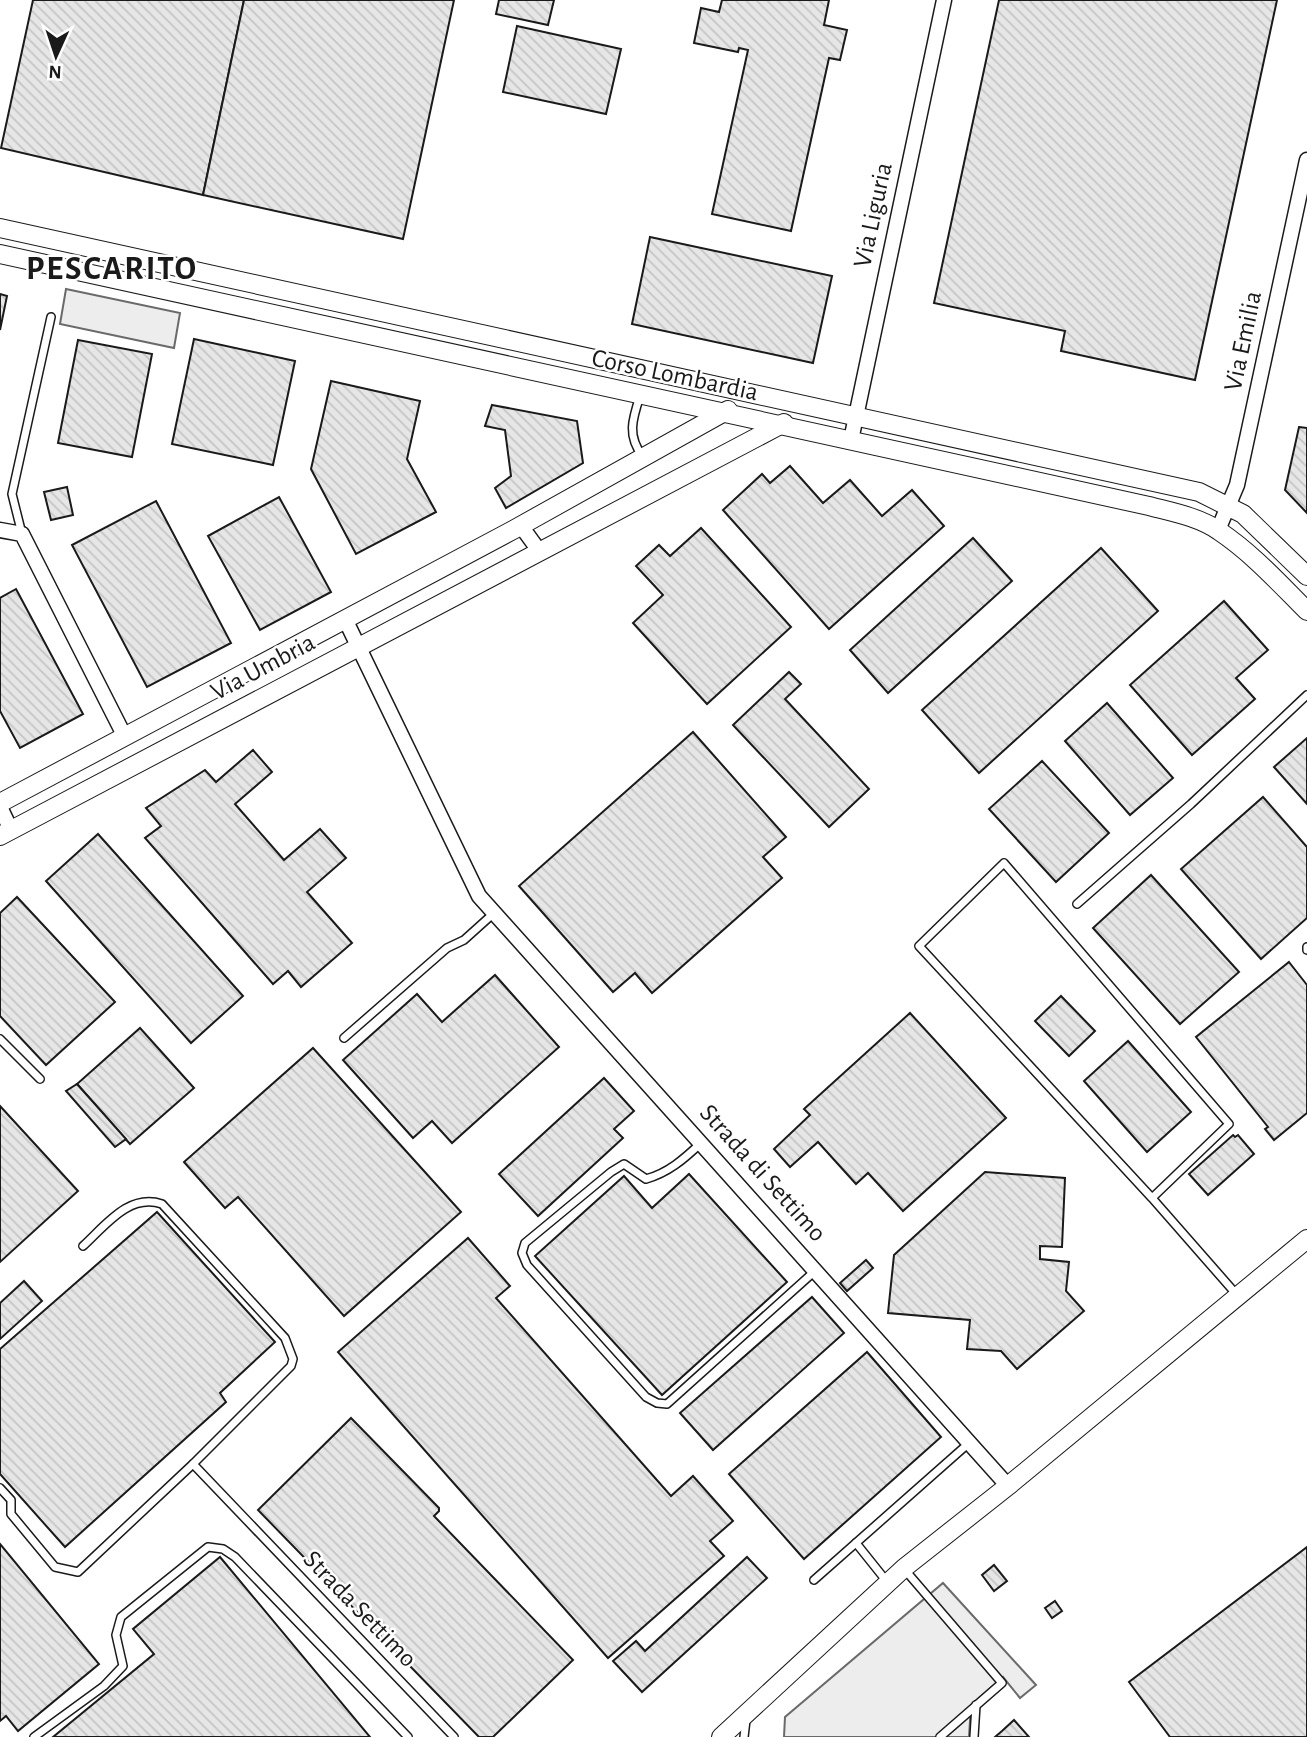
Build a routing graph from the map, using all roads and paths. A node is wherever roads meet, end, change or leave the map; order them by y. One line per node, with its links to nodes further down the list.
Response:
1 (944, 0): 14 (street, Via Liguria)
2 (1307, 160): 20 (street, Via Emilia)
3 (0, 228): 5 (street, Corso Lombardia)
4 (0, 254): 6 (street, Corso Lombardia)
5 (153, 261): 6 (street); 8 (street, Corso Lombardia)
6 (147, 287): 9 (street, Corso Lombardia)
7 (51, 317): 24 (lane)
8 (575, 354): 9 (street); 10 (street, Corso Lombardia)
9 (568, 379): 11 (street, Corso Lombardia)
10 (755, 393): 12 (street, Corso Lombardia); 13 (street, Via Umbria)
11 (641, 394): 13 (street, Corso Lombardia); 18 (lane)
12 (815, 406): 14 (street, Corso Lombardia); 15 (street, Via Umbria)
13 (723, 413): 15 (street, Corso Lombardia); 18 (street, Via Umbria)
14 (856, 415): 16 (street, Via Liguria); 17 (street, Corso Lombardia)
15 (780, 425): 16 (street, Corso Lombardia); 25 (street, Via Umbria)
16 (851, 440): 19 (street, Corso Lombardia)
17 (1039, 455): 19 (street); 20 (street, Corso Lombardia)
18 (643, 457): 21 (street, Via Umbria)
19 (1034, 481): 23 (street, Corso Lombardia)
20 (1230, 506): 23 (street, Via Emilia); 26 (street, Corso Lombardia)
21 (521, 526): 25 (street); 28 (street, Via Umbria)
22 (0, 530): 24 (street)
23 (1218, 530): 27 (street, Corso Lombardia)
24 (22, 534): 31 (street)
25 (540, 552): 29 (street, Via Umbria)
26 (1307, 576)
27 (1307, 611)
28 (345, 619): 29 (street, Strada di Settimo); 31 (street, Via Umbria)
29 (358, 647): 33 (street, Via Umbria); 35 (street, Strada di Settimo)
30 (1307, 695): 34 (lane)
31 (125, 737): 32 (street, Via Umbria)
32 (0, 805): 33 (street, Via Umbria)
33 (6, 833)
34 (1077, 904)
35 (494, 913): 36 (lane); 39 (street, Strada di Settimo)
36 (344, 1038)
37 (0, 1039): 38 (lane)
38 (40, 1079)
39 (701, 1143): 43 (street, Strada di Settimo); 43 (lane)
40 (1152, 1198): 40 (lane); 44 (lane)
41 (1307, 1238): 44 (street)
42 (83, 1246): 46 (lane)
43 (815, 1271): 45 (street, Strada di Settimo)
44 (1238, 1296): 47 (street)
45 (969, 1443): 47 (street, Strada di Settimo); 49 (lane)
46 (193, 1464): 48 (lane); 57 (lane, Strada Settimo)
47 (1008, 1486): 50 (street)
48 (0, 1488)
49 (856, 1543): 51 (lane); 52 (lane)
50 (904, 1568): 52 (street); 53 (lane)
51 (814, 1580)
52 (888, 1583): 54 (street)
53 (976, 1705): 60 (lane); 61 (lane)
54 (748, 1713): 58 (street); 59 (lane)
55 (34, 1737): 56 (lane)
56 (408, 1737)
57 (454, 1737)
58 (721, 1737)
59 (744, 1737)
60 (940, 1737)
61 (974, 1737)

